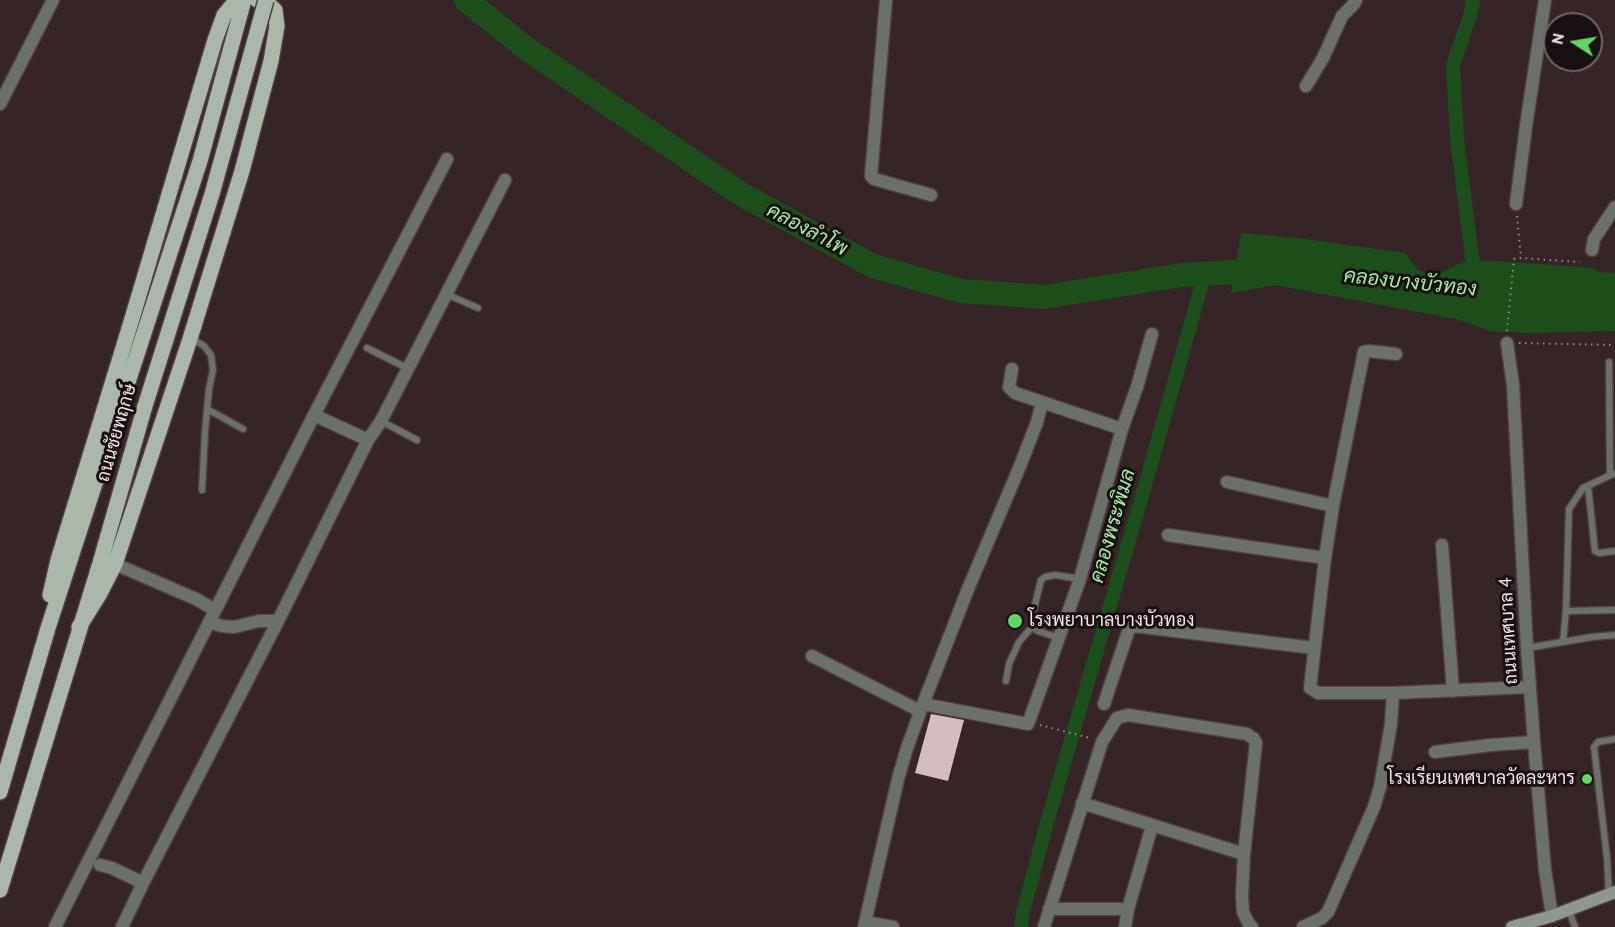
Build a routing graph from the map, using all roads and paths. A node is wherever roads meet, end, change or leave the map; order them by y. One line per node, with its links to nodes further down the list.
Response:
1 (53, 0): 9 (street)
2 (242, 0): 55 (main road, ถนนชัยพฤกษ์); 55 (main road)
3 (257, 0): 21 (main road)
4 (266, 0): 53 (main road, ถนนชัยพฤกษ์, bridge)
5 (886, 0): 12 (street)
6 (1356, 0): 8 (street)
7 (1545, 0): 13 (street)
8 (1306, 86)
9 (0, 104)
10 (447, 159): 31 (street)
11 (505, 180): 18 (street)
12 (931, 195)
13 (1516, 204): 16 (path)
14 (1615, 207): 15 (street)
15 (1592, 250)
16 (1521, 258): 17 (path); 22 (path)
17 (1580, 262)
18 (446, 294): 19 (lane); 27 (street)
19 (478, 308)
20 (1152, 334): 34 (street)
21 (191, 338): 30 (lane); 46 (main road)
22 (1507, 341): 23 (path); 60 (street, ถนนเทศบาล 4)
23 (1615, 345)
24 (367, 348): 27 (lane)
25 (1396, 354): 41 (street)
26 (1609, 362): 37 (lane)
27 (407, 368): 32 (street)
28 (1012, 369): 29 (street)
29 (1042, 403): 34 (street); 67 (street)
30 (207, 410): 33 (lane); 40 (lane)
31 (314, 415): 35 (street); 48 (street)
32 (381, 421): 35 (street); 36 (lane)
33 (243, 429)
34 (1122, 429): 47 (street)
35 (368, 440): 51 (street)
36 (417, 440)
37 (1613, 473): 39 (lane)
38 (1227, 482): 41 (street)
39 (1588, 486): 44 (lane); 50 (lane)
40 (202, 490)
41 (1334, 506): 45 (street)
42 (1168, 534): 45 (street)
43 (1442, 545): 64 (street)
44 (1615, 550)
45 (1325, 558): 59 (street)
46 (116, 564): 48 (street); 53 (main road)
47 (1080, 579): 54 (lane); 57 (street)
48 (215, 610): 52 (street)
49 (1615, 610): 50 (lane)
50 (1566, 612): 58 (lane)
51 (278, 621): 52 (street); 80 (street)
52 (209, 622): 89 (street)
53 (79, 627): 81 (main road, ถนนชัยพฤกษ์)
54 (1032, 627): 57 (lane); 62 (lane)
55 (48, 628): 73 (main road, ถนนชัยพฤกษ์)
56 (1615, 635): 58 (lane)
57 (1059, 638): 67 (street)
58 (1563, 642): 60 (lane)
59 (1314, 648): 65 (street); 66 (street)
60 (1527, 648): 63 (street, ถนนเทศบาล 4)
61 (812, 656): 67 (street)
62 (1006, 681)
63 (1530, 687): 64 (street); 71 (street, ถนนเทศบาล 4)
64 (1453, 691): 65 (street)
65 (1393, 693): 95 (street)
66 (1104, 704)
67 (922, 707): 88 (street)
68 (1047, 726): 69 (path)
69 (1094, 739)
70 (1615, 740): 78 (lane)
71 (1534, 742): 72 (street); 86 (street, ถนนเทศบาล 4)
72 (1435, 752)
73 (0, 792)
74 (1082, 803): 75 (street); 76 (street); 83 (street)
75 (1152, 826): 76 (street); 84 (street)
76 (1244, 854): 94 (street)
77 (1615, 856): 78 (lane)
78 (1607, 858): 82 (lane)
79 (100, 866): 80 (street)
80 (143, 883): 90 (street)
81 (2, 884)
82 (1612, 893): 85 (main road)
83 (1049, 909): 84 (street); 92 (street)
84 (1128, 909): 93 (street)
85 (1569, 909): 86 (main road); 97 (lane)
86 (1552, 916): 87 (main road)
87 (1532, 924): 96 (main road)
88 (864, 925): 91 (street)
89 (55, 927)
90 (122, 927)
91 (893, 927)
92 (1044, 927)
93 (1125, 927)
94 (1252, 927)
95 (1304, 927)
96 (1512, 927)
97 (1575, 927)

